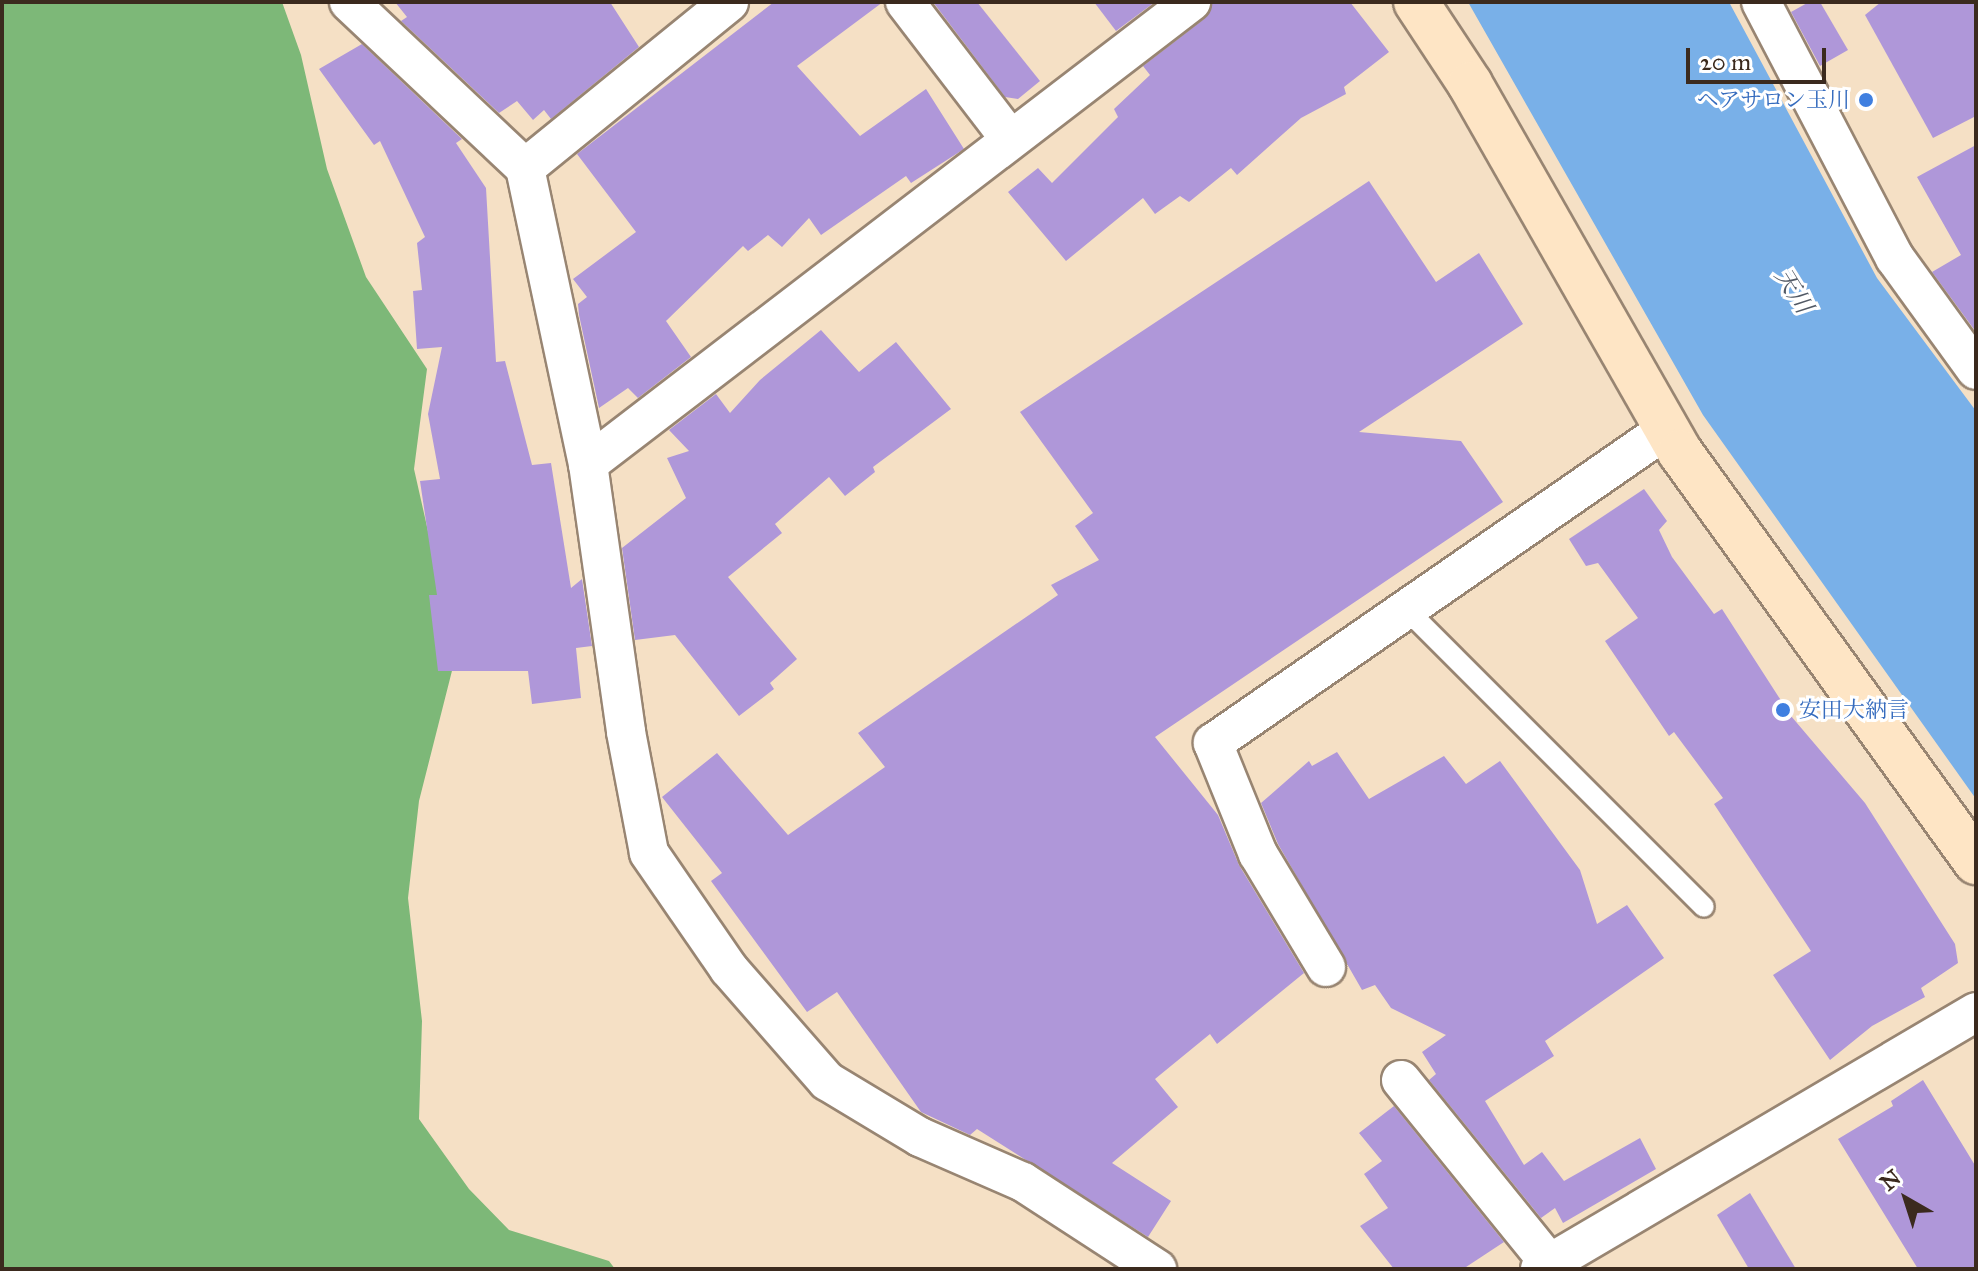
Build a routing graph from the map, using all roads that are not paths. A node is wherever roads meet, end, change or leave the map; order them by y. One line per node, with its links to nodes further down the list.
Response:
1 (349, 2): 8 (street)
2 (729, 2): 8 (street)
3 (905, 2): 7 (street)
4 (1191, 2): 7 (street)
5 (1416, 2): 10 (street)
6 (1767, 4): 9 (street)
7 (1010, 139): 11 (street)
8 (525, 168): 11 (street)
9 (1976, 370)
10 (1667, 429): 12 (street); 13 (street)
11 (588, 464): 19 (street)
12 (1406, 609): 14 (lane); 15 (street)
13 (1976, 862)
14 (1704, 907)
15 (1326, 967)
16 (1976, 1012): 18 (street)
17 (1401, 1080): 18 (street)
18 (1545, 1266)
19 (1157, 1269)

